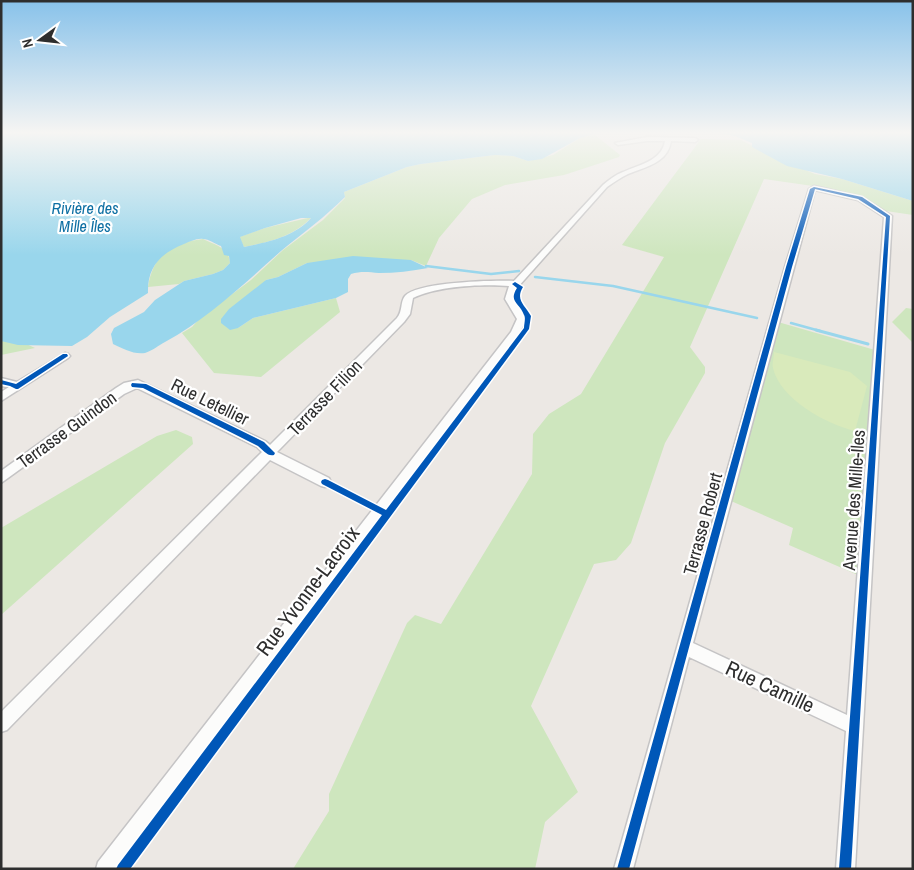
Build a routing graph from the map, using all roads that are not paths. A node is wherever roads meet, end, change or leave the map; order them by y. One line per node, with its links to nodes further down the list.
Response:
1 (624, 174): 3 (street)
2 (812, 188): 12 (street, Terrasse Robert); 14 (street, Avenue des Mille-Îles)
3 (515, 284): 9 (street, Terrasse Filion); 15 (street, Rue Yvonne-Lacroix)
4 (65, 356): 7 (street)
5 (1, 382): 7 (street)
6 (134, 385): 9 (street, Rue Letellier); 10 (street, Terrasse Guindon)
7 (16, 387): 8 (street)
8 (1, 397)
9 (271, 453): 11 (street, Rue Letellier); 13 (street, Terrasse Filion)
10 (1, 478)
11 (325, 482)
12 (685, 647): 14 (street, Rue Camille); 16 (street, Terrasse Robert)
13 (1, 724)
14 (855, 728): 17 (street, Avenue des Mille-Îles)
15 (105, 869)
16 (623, 869)
17 (846, 869)

